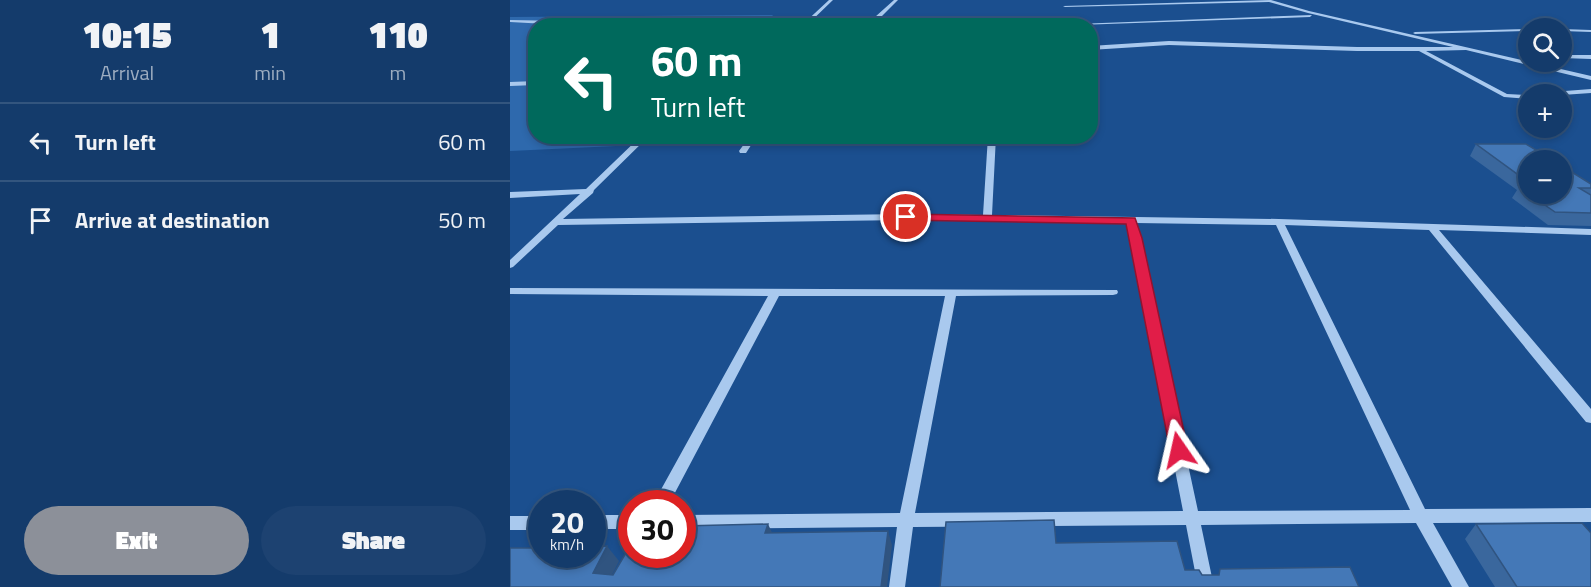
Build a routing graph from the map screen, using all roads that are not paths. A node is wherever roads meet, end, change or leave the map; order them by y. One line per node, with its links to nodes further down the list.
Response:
1 (831, 0): 7 (street)
2 (896, 0): 8 (street)
3 (1065, 0): 5 (street)
4 (1267, 0): 5 (street); 6 (street)
5 (1065, 6): 9 (street)
6 (1323, 15): 12 (street); 16 (street)
7 (812, 18)
8 (877, 18)
9 (1073, 18)
10 (510, 21): 11 (street)
11 (528, 21)
12 (1098, 24)
13 (1518, 30): 16 (street)
14 (1572, 30): 15 (street)
15 (1591, 31)
16 (1398, 33): 19 (street)
17 (1098, 47): 18 (street)
18 (1418, 49): 19 (street); 29 (street)
19 (1465, 49): 22 (street)
20 (1572, 57): 21 (street)
21 (1591, 57)
22 (1507, 58): 23 (street); 24 (street)
23 (1518, 58)
24 (1591, 78)
25 (528, 83): 26 (street)
26 (510, 84)
27 (1591, 91): 28 (street)
28 (1572, 92)
29 (1518, 97)
30 (638, 144): 34 (street)
31 (748, 144): 33 (street)
32 (992, 144): 36 (street)
33 (743, 152)
34 (590, 191): 35 (street); 38 (street)
35 (510, 195)
36 (987, 219): 37 (street); 38 (street)
37 (1131, 220): 39 (street); 51 (street)
38 (557, 222): 42 (street)
39 (1279, 222): 40 (street); 50 (street)
40 (1432, 227): 41 (street); 47 (street)
41 (1591, 232)
42 (510, 265)
43 (510, 291): 45 (street)
44 (1113, 292): 46 (street)
45 (775, 293): 46 (street); 48 (street)
46 (951, 293): 52 (street)
47 (1591, 418)
48 (669, 490)
49 (1591, 515): 50 (street)
50 (1420, 516): 51 (street); 58 (street)
51 (1192, 518): 52 (street); 57 (street)
52 (906, 520): 53 (street); 56 (street)
53 (696, 522)
54 (510, 523): 55 (street)
55 (528, 523)
56 (897, 587)
57 (1206, 587)
58 (1461, 587)

